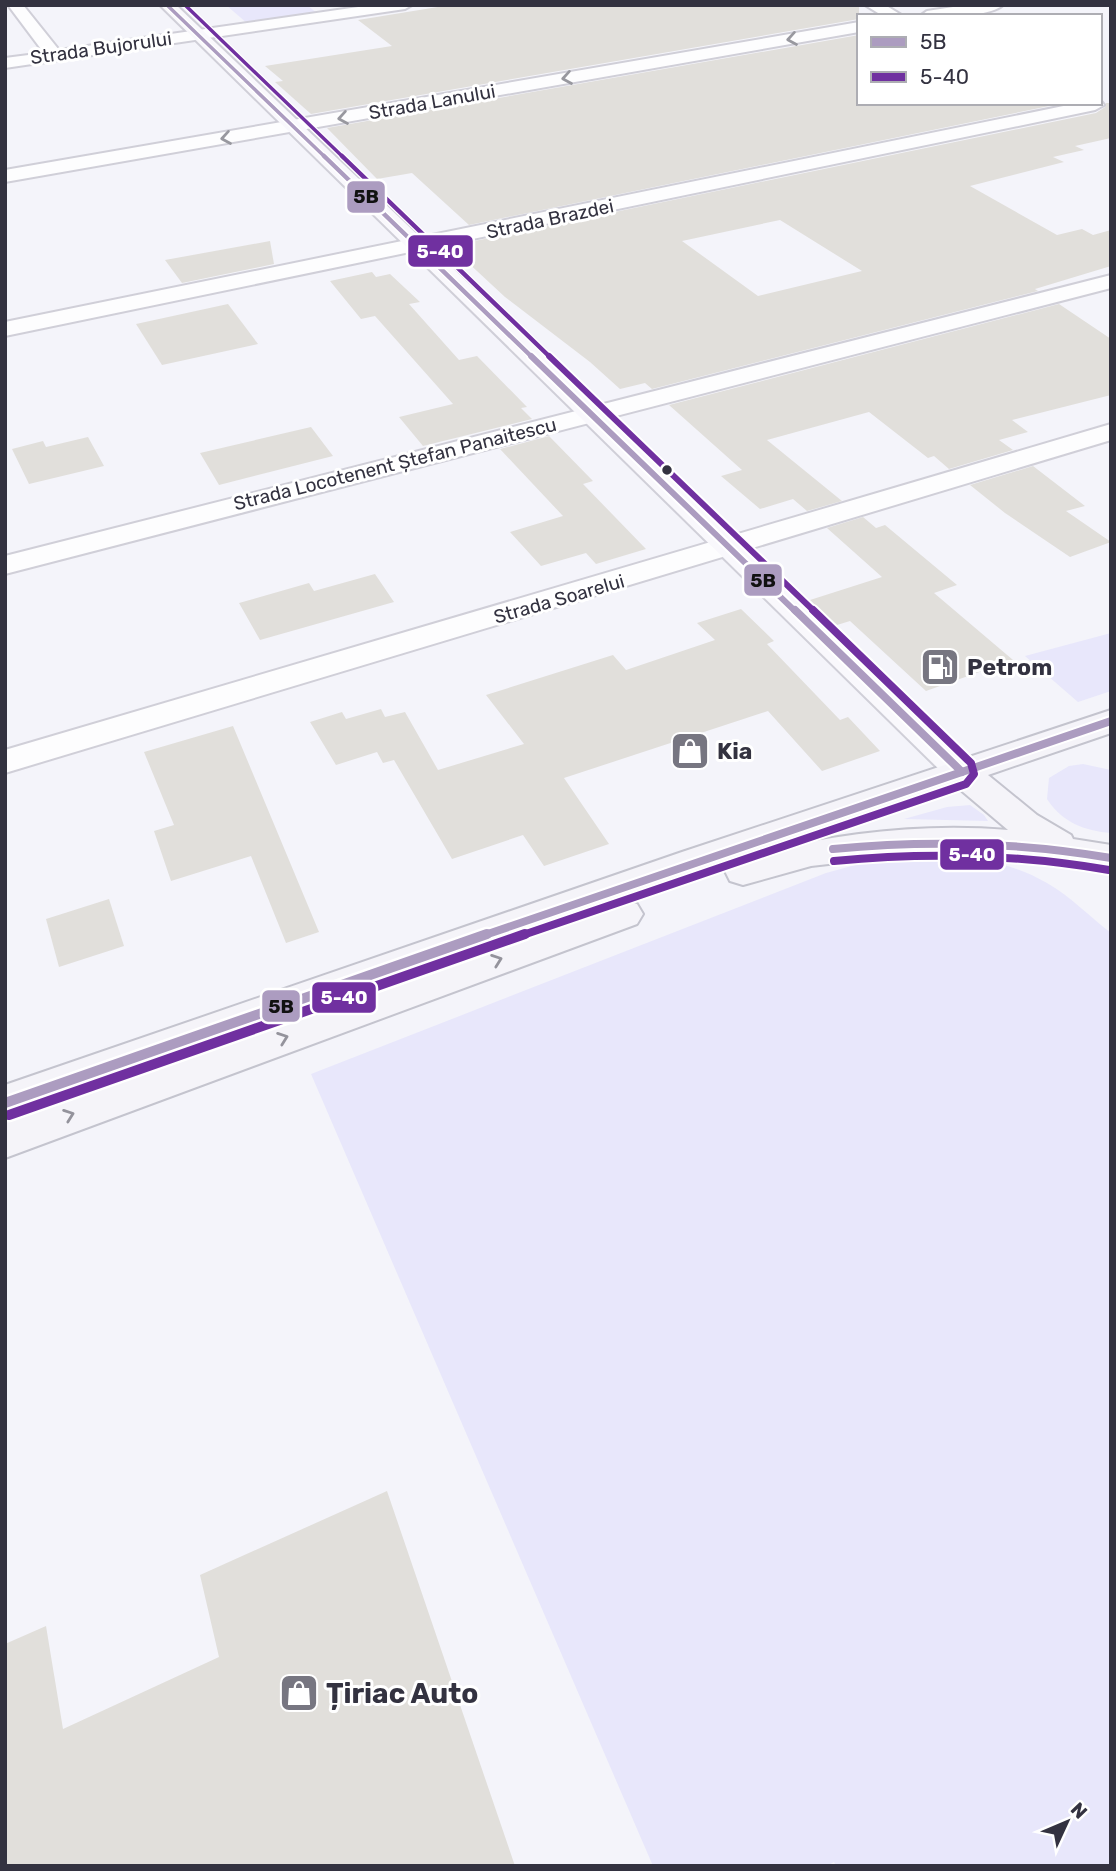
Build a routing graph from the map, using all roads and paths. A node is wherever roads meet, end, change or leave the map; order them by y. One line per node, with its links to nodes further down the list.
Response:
1 (15, 5): 12 (street)
2 (167, 5): 11 (street)
3 (318, 5): 9 (street)
4 (405, 5): 9 (street, Strada Bujorului)
5 (872, 5): 7 (street)
6 (996, 5): 8 (street)
7 (891, 14)
8 (940, 14)
9 (331, 16): 11 (street, Strada Bujorului)
10 (857, 27): 15 (street, Strada Lanului, one-way to 15)
11 (198, 34): 12 (street, Strada Bujorului); 15 (street)
12 (54, 55): 13 (street, Strada Bujorului)
13 (5, 62)
14 (1099, 107): 17 (street, Strada Brazdei)
15 (293, 127): 16 (street, Strada Lanului, one-way to 16); 17 (street)
16 (5, 176)
17 (419, 246): 19 (street, Strada Brazdei); 20 (street)
18 (1111, 281): 20 (street, Strada Locotenent Ștefan Panaitescu)
19 (5, 329)
20 (591, 414): 22 (street); 23 (street, Strada Locotenent Ștefan Panaitescu)
21 (1111, 432): 22 (street, Strada Soarelui)
22 (728, 548): 27 (street, Strada Soarelui); 28 (street)
23 (5, 565)
24 (1111, 721): 25 (main road)
25 (1063, 737): 26 (main road); 28 (main road)
26 (1111, 746)
27 (5, 762)
28 (962, 772): 29 (main road); 31 (main road)
29 (1070, 850): 30 (main road); 32 (main road, one-way to 29)
30 (1111, 858)
31 (5, 1103)
32 (5, 1139)

